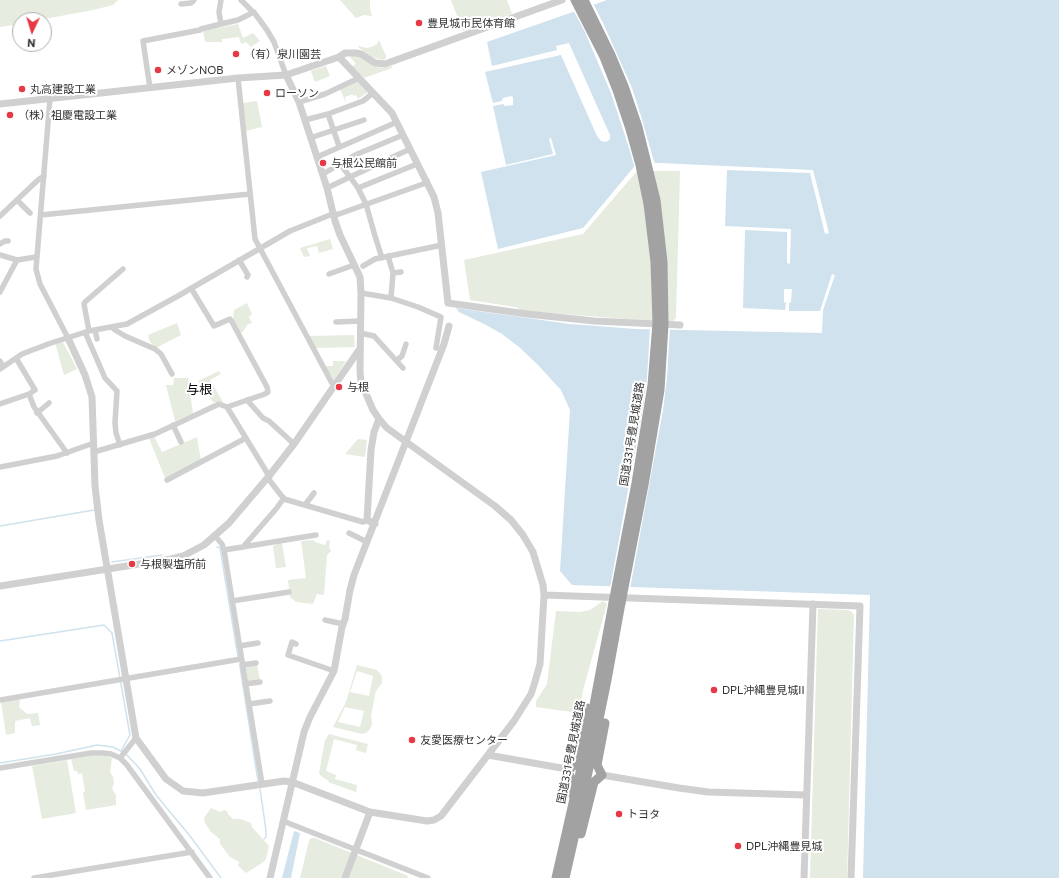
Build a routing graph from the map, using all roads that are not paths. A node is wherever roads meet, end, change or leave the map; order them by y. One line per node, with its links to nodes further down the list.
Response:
1 (194, 0): 7 (street)
2 (221, 0): 9 (street)
3 (241, 0): 8 (street)
4 (562, 0): 10 (street)
5 (575, 0): 120 (highway, 国道331号豊見城道路, bridge)
6 (584, 0): 120 (highway, 国道331号豊見城道路, bridge)
7 (181, 4)
8 (254, 12): 9 (street); 11 (street)
9 (221, 24): 14 (street)
10 (339, 57): 11 (street); 13 (street)
11 (286, 75): 12 (street); 17 (street)
12 (238, 78): 14 (street); 37 (street)
13 (359, 78): 15 (street); 17 (street)
14 (150, 88): 16 (street)
15 (373, 93): 19 (street); 22 (street)
16 (50, 99): 18 (street); 32 (street)
17 (299, 102): 20 (street)
18 (0, 103)
19 (328, 114): 20 (street); 23 (street)
20 (305, 120): 25 (street)
21 (364, 120): 23 (street)
22 (397, 122): 24 (street); 26 (street)
23 (334, 130): 25 (street); 26 (street)
24 (403, 135): 27 (street); 29 (street)
25 (310, 138): 28 (street)
26 (340, 146): 28 (street)
27 (410, 149): 30 (street); 33 (street)
28 (317, 157): 31 (street)
29 (340, 164): 31 (street); 33 (street)
30 (417, 164): 34 (street); 36 (street)
31 (323, 174): 35 (street)
32 (44, 176): 38 (street); 42 (street)
33 (350, 177): 35 (street); 36 (street)
34 (427, 181): 39 (street); 46 (street)
35 (328, 188): 41 (street)
36 (358, 188): 39 (street)
37 (250, 194): 42 (street); 47 (street)
38 (17, 200): 40 (street); 43 (street)
39 (366, 204): 41 (street); 49 (street)
40 (30, 213)
41 (334, 214): 47 (street); 53 (street)
42 (41, 215): 50 (street)
43 (0, 216)
44 (8, 241): 45 (street)
45 (0, 244)
46 (442, 245): 49 (street); 67 (street)
47 (259, 248): 52 (street); 84 (street)
48 (0, 255): 51 (street)
49 (385, 257): 54 (street); 57 (street)
50 (36, 258): 51 (street); 72 (street)
51 (17, 260): 60 (street)
52 (239, 260): 59 (street); 61 (street)
53 (354, 265): 58 (street); 63 (street)
54 (363, 266)
55 (123, 269): 70 (street)
56 (401, 272): 57 (street)
57 (393, 273): 64 (street)
58 (329, 274)
59 (247, 277)
60 (2, 284): 62 (street)
61 (191, 288): 69 (street); 86 (street)
62 (0, 292)
63 (361, 293): 64 (street); 65 (street)
64 (390, 298): 75 (street)
65 (360, 321): 66 (street); 71 (street)
66 (336, 322)
67 (680, 324)
68 (449, 326): 95 (street)
69 (113, 328): 70 (street); 82 (street)
70 (90, 331): 72 (street); 73 (street); 98 (street)
71 (360, 333): 76 (street); 78 (street)
72 (68, 338): 77 (street); 96 (street)
73 (98, 339)
74 (406, 344): 78 (street)
75 (436, 348)
76 (359, 350): 81 (street); 83 (street)
77 (16, 358): 79 (street); 85 (street)
78 (397, 360): 80 (street)
79 (1, 366)
80 (403, 368)
81 (360, 371): 83 (street); 91 (street)
82 (172, 374)
83 (342, 375): 84 (street)
84 (334, 387): 97 (street)
85 (30, 394): 88 (street); 90 (street)
86 (247, 400): 89 (street); 97 (street)
87 (49, 403): 90 (street)
88 (0, 404)
89 (227, 407): 92 (street); 93 (street)
90 (37, 413): 100 (street)
91 (379, 419): 95 (street); 107 (street)
92 (173, 425): 94 (street); 98 (street)
93 (246, 438): 102 (street); 103 (street)
94 (181, 442)
95 (406, 442): 108 (street); 118 (street)
96 (94, 443): 99 (street); 100 (street)
97 (294, 444): 102 (street)
98 (120, 445): 99 (street)
99 (94, 452): 115 (street)
100 (67, 453): 101 (street)
101 (0, 467)
102 (269, 476): 105 (street); 111 (street)
103 (167, 480)
104 (314, 493): 106 (street)
105 (284, 498): 106 (street); 113 (street)
106 (305, 505): 107 (street)
107 (367, 520): 108 (street)
108 (375, 524): 112 (street)
109 (349, 533): 112 (street)
110 (316, 534): 113 (street)
111 (215, 536): 114 (street); 115 (street)
112 (367, 542): 123 (street)
113 (243, 547): 114 (street)
114 (224, 550): 119 (street)
115 (107, 569): 116 (street); 131 (street)
116 (0, 586)
117 (289, 592): 119 (street)
118 (544, 595): 121 (street); 139 (street)
119 (232, 601): 126 (street)
120 (617, 603): 130 (highway, 国道331号豊見城道路); 132 (highway, 国道331号豊見城道路)
121 (813, 604): 146 (street); 160 (street)
122 (325, 620): 123 (street)
123 (343, 624): 129 (street)
124 (258, 643): 126 (street)
125 (296, 644): 129 (street)
126 (239, 646): 127 (street)
127 (242, 662): 128 (street); 131 (street); 134 (street)
128 (256, 663)
129 (334, 671): 144 (street)
130 (598, 676): 142 (highway); 158 (highway, 国道331号豊見城道路)
131 (125, 678): 135 (street); 138 (street)
132 (607, 680): 143 (highway); 151 (highway, 国道331号豊見城道路)
133 (260, 682): 134 (street)
134 (245, 684): 137 (street)
135 (0, 700)
136 (270, 701): 137 (street)
137 (249, 704): 145 (street)
138 (136, 738): 140 (street); 145 (street)
139 (488, 755): 142 (street); 147 (street)
140 (120, 758): 141 (street); 150 (street)
141 (0, 768)
142 (567, 769): 157 (highway)
143 (602, 775): 146 (street); 151 (highway)
144 (292, 782): 145 (street); 147 (street); 148 (street)
145 (262, 784)
146 (806, 795): 159 (street)
147 (370, 812): 149 (street)
148 (284, 821): 149 (street); 154 (street)
149 (356, 850): 155 (street); 156 (street)
150 (192, 852): 152 (street); 153 (street)
151 (566, 876)
152 (34, 878)
153 (210, 878)
154 (270, 878)
155 (345, 878)
156 (428, 878)
157 (550, 878)
158 (556, 878)
159 (804, 878)
160 (851, 878)

